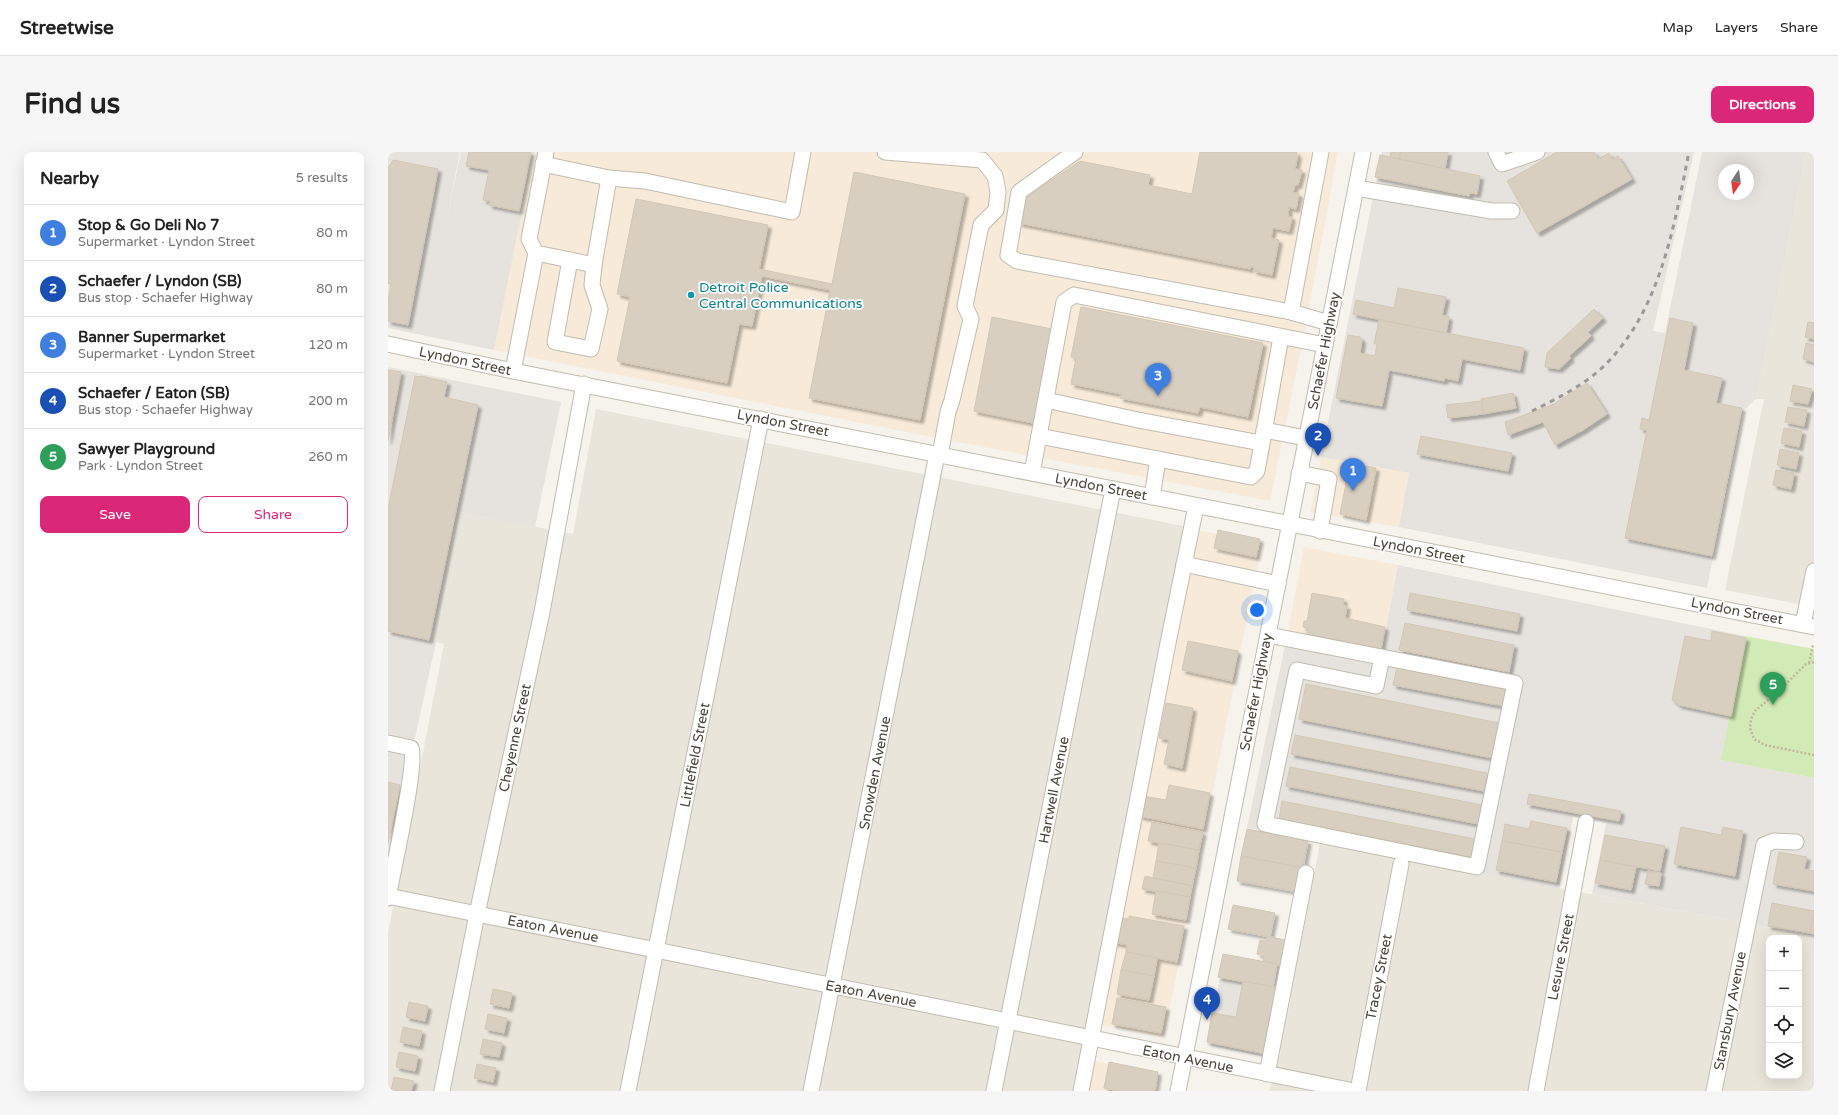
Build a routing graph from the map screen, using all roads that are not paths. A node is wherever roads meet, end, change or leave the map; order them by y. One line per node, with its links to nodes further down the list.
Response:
1 (803, 152): 9 (street)
2 (885, 152): 27 (street, Snowden Avenue)
3 (1075, 152): 15 (street)
4 (1321, 152): 15 (street)
5 (1363, 152): 10 (street, Schaefer Highway)
6 (1496, 152): 7 (street)
7 (1537, 152)
8 (545, 158): 9 (street); 12 (street)
9 (609, 178): 14 (street)
10 (1356, 188): 11 (street); 16 (street, Schaefer Highway)
11 (1512, 211)
12 (536, 253): 13 (street); 20 (street)
13 (570, 260): 14 (street); 14 (street)
14 (594, 265)
15 (1290, 312): 16 (street)
16 (1329, 323): 19 (street, Schaefer Highway)
17 (1281, 337): 19 (street); 22 (street); 25 (street)
18 (388, 344): 20 (street, Lyndon Street)
19 (1325, 345): 26 (street, Schaefer Highway)
20 (513, 371): 21 (street, Lyndon Street)
21 (584, 384): 23 (street, Lyndon Street); 48 (street, Cheyenne Street)
22 (1046, 400): 24 (street); 25 (street)
23 (761, 419): 27 (street, Lyndon Street); 49 (street, Littlefield Street)
24 (1039, 436): 28 (street); 29 (street)
25 (1263, 437): 26 (street); 28 (street)
26 (1306, 438): 30 (street, Schaefer Highway)
27 (938, 455): 29 (street, Lyndon Street); 50 (street, Snowden Avenue)
28 (1158, 459): 32 (street)
29 (1032, 473): 31 (street, Lyndon Street)
30 (1299, 473): 34 (street, Schaefer Highway); 35 (street)
31 (1113, 489): 32 (street, Lyndon Street); 51 (street, Hartwell Avenue)
32 (1152, 497): 33 (street, Lyndon Street)
33 (1196, 506): 34 (street, Lyndon Street); 36 (street)
34 (1289, 524): 35 (street, Lyndon Street); 38 (street, Schaefer Highway)
35 (1320, 531): 39 (street, Lyndon Street)
36 (1184, 564): 38 (street); 52 (street)
37 (1814, 571): 39 (street)
38 (1278, 584): 40 (street, Schaefer Highway)
39 (1809, 625)
40 (1268, 635): 41 (street); 53 (street, Schaefer Highway)
41 (1382, 657): 41 (street)
42 (388, 743): 47 (street)
43 (1586, 822): 63 (street, Lesure Street)
44 (1796, 842): 64 (street, Stansbury Avenue)
45 (1401, 864): 62 (street, Tracey Street)
46 (1306, 873): 54 (street)
47 (388, 897): 48 (street, Eaton Avenue)
48 (477, 914): 49 (street, Eaton Avenue); 55 (street, Cheyenne Street)
49 (657, 950): 50 (street, Eaton Avenue); 56 (street, Littlefield Street)
50 (833, 986): 51 (street, Eaton Avenue); 57 (street, Snowden Avenue)
51 (1008, 1022): 52 (street, Eaton Avenue); 58 (street, Hartwell Avenue)
52 (1092, 1039): 53 (street, Eaton Avenue); 59 (street)
53 (1185, 1058): 54 (street, Eaton Avenue); 60 (street, Schaefer Highway)
54 (1267, 1074): 61 (street, Eaton Avenue)
55 (442, 1091)
56 (628, 1091)
57 (811, 1091)
58 (994, 1091)
59 (1081, 1091)
60 (1178, 1091)
61 (1354, 1091)
62 (1358, 1091)
63 (1536, 1091)
64 (1714, 1091)

